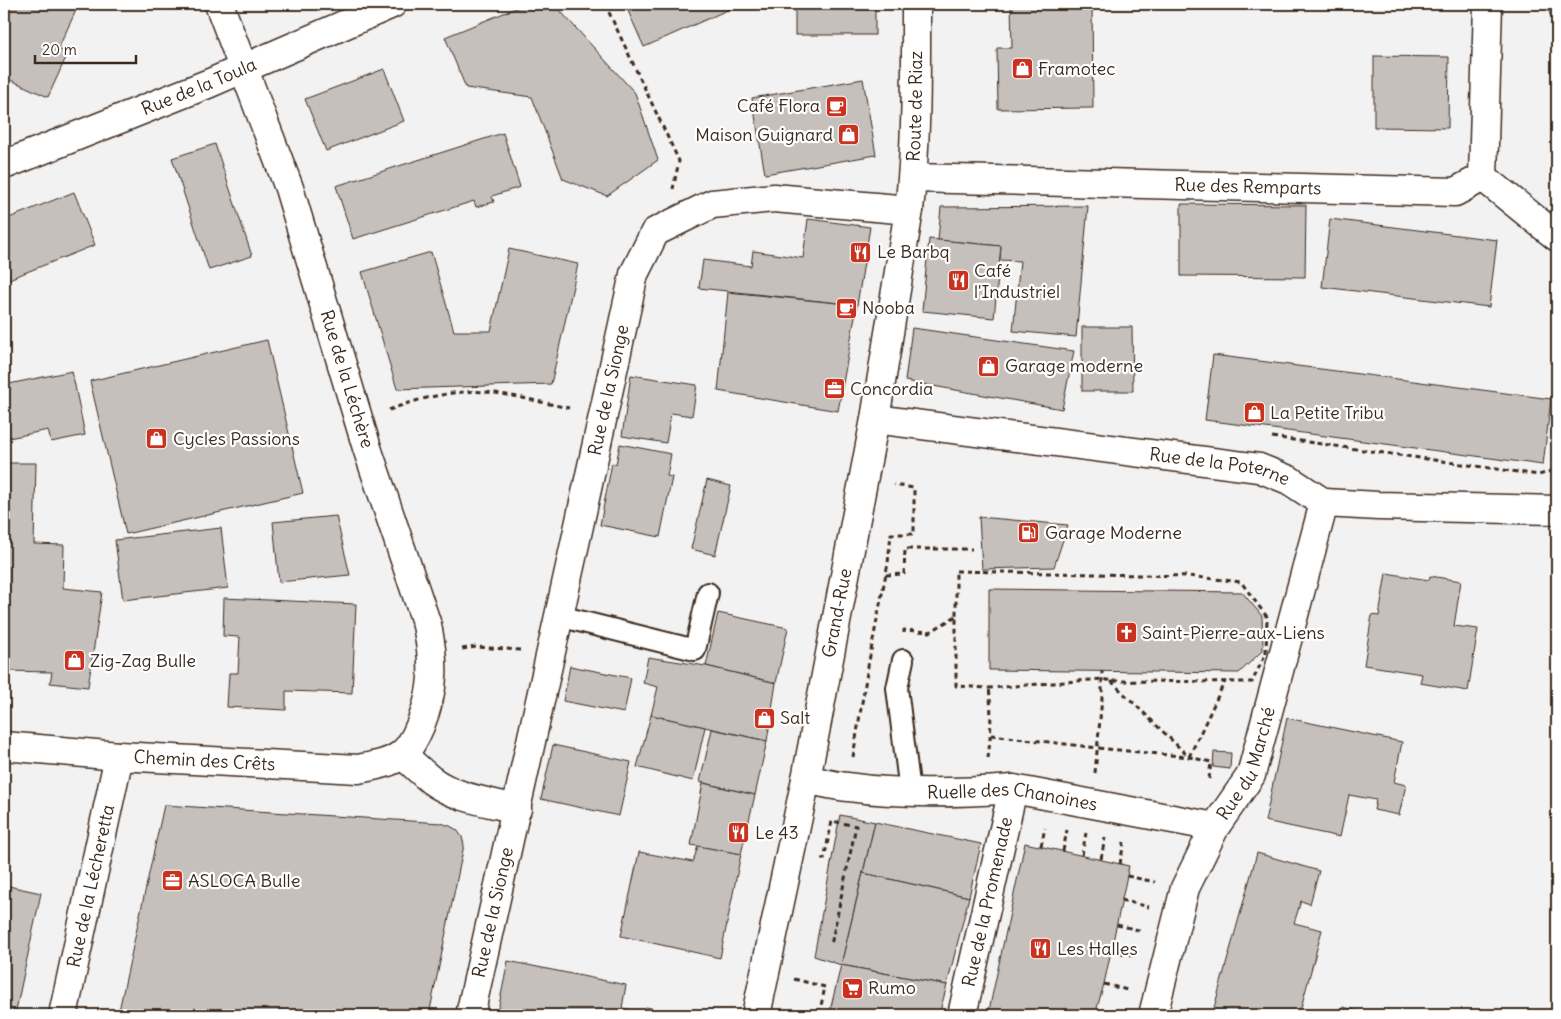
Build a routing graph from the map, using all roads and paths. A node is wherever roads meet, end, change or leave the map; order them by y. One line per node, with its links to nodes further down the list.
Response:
1 (219, 4): 6 (street, Rue de la Léchère)
2 (392, 4): 6 (street, Rue de la Toula)
3 (605, 4): 10 (path)
4 (916, 4): 9 (street, Route de Riaz)
5 (1488, 4): 8 (street)
6 (243, 68): 7 (street, Rue de la Toula); 40 (street, Rue de la Léchère)
7 (4, 165)
8 (1483, 176): 9 (street, Rue des Remparts); 12 (street)
9 (913, 178): 11 (street, Route de Riaz)
10 (673, 190)
11 (909, 210): 17 (street, Grand-Rue); 27 (street, Rue de la Sionge)
12 (1557, 236)
13 (910, 389): 14 (path)
14 (940, 394)
15 (568, 408): 16 (path)
16 (383, 412)
17 (876, 419): 21 (street, Rue de la Poterne); 45 (street, Grand-Rue)
18 (1265, 436): 19 (path)
19 (1557, 469)
20 (891, 485): 24 (path)
21 (1324, 503): 22 (street); 49 (street, Rue du Marché)
22 (1557, 510)
23 (972, 549): 24 (path)
24 (886, 575): 37 (path)
25 (708, 593): 27 (lane)
26 (956, 615): 28 (path); 35 (path); 36 (path)
27 (559, 616): 48 (street, Rue de la Sionge)
28 (912, 630)
29 (454, 650): 30 (path)
30 (522, 650)
31 (903, 660): 47 (lane)
32 (1102, 671): 33 (path)
33 (1103, 679): 34 (path); 36 (path); 39 (path)
34 (1111, 681): 35 (path); 42 (path)
35 (1225, 681): 42 (path)
36 (989, 688): 39 (path)
37 (858, 722)
38 (4, 746): 41 (street, Chemin des Crêts)
39 (1098, 748): 42 (path); 44 (path)
40 (402, 754): 41 (street, Chemin des Crêts); 48 (street)
41 (119, 756): 63 (street, Rue de la Lécheretta)
42 (1189, 757): 43 (path)
43 (1210, 765)
44 (1095, 776)
45 (806, 779): 47 (street, Ruelle des Chanoines); 60 (street, Grand-Rue)
46 (1014, 789): 47 (street, Ruelle des Chanoines); 49 (street, Ruelle des Chanoines); 67 (street, Rue de la Promenade)
47 (910, 792)
48 (517, 809): 64 (street, Rue de la Sionge)
49 (1215, 827): 68 (street, Rue du Marché)
50 (824, 859): 57 (path)
51 (1127, 876): 52 (path)
52 (1156, 882)
53 (1121, 900): 54 (path)
54 (1152, 908)
55 (1116, 925): 56 (path)
56 (1145, 931)
57 (831, 945)
58 (1112, 950): 59 (path)
59 (1140, 956)
60 (765, 972): 65 (street, Grand-Rue); 66 (path)
61 (1104, 984): 62 (path)
62 (1133, 992)
63 (63, 1015)
64 (470, 1015)
65 (756, 1015)
66 (819, 1015)
67 (962, 1015)
68 (1153, 1015)

